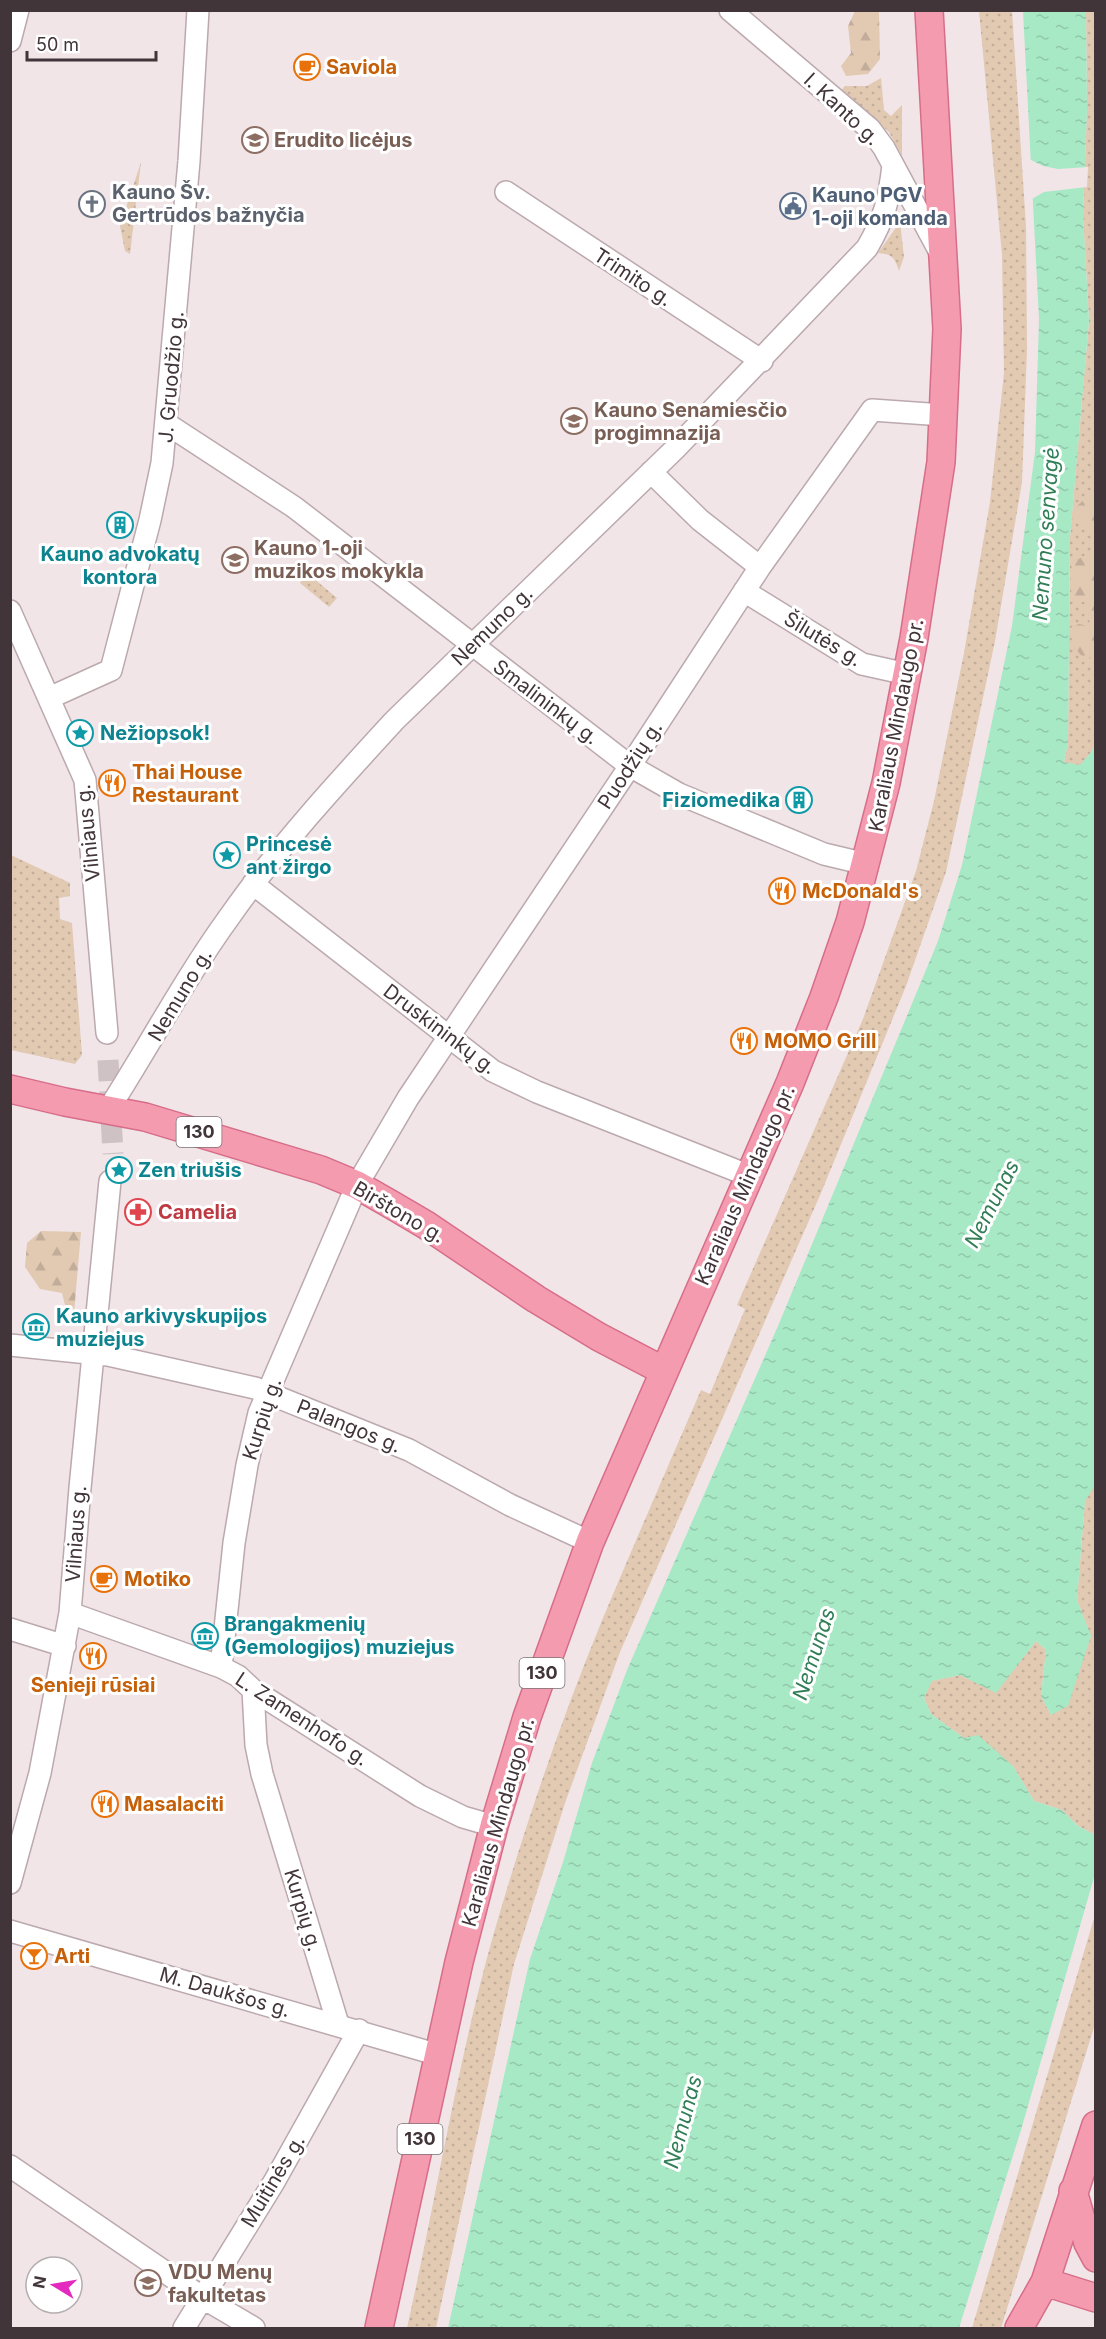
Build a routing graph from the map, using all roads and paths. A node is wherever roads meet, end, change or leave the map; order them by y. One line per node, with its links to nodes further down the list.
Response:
1 (18, 10): 5 (street)
2 (198, 10): 11 (street, J. Gruodžio g.)
3 (730, 10): 6 (street, I. Kanto g.)
4 (929, 10): 8 (main road, Karaliaus Mindaugo pr.)
5 (10, 41)
6 (893, 165): 8 (street, I. Kanto g.); 9 (street, Nemuno g.)
7 (506, 192): 9 (street, Trimito g.)
8 (944, 260): 10 (main road, Karaliaus Mindaugo pr.)
9 (762, 361): 12 (street, Nemuno g.)
10 (943, 415): 13 (street, Puodžių g.); 17 (main road, Karaliaus Mindaugo pr.)
11 (167, 424): 16 (street, Smalininkų g.); 18 (street, J. Gruodžio g.)
12 (651, 472): 13 (street); 16 (street, Nemuno g.)
13 (760, 567): 14 (street, Puodžių g.)
14 (744, 591): 17 (street, Šilutės g.); 19 (street, Puodžių g.)
15 (10, 611): 18 (street, Vilniaus g.)
16 (471, 645): 19 (street, Smalininkų g.); 21 (street, Nemuno g.)
17 (907, 674): 20 (main road, Karaliaus Mindaugo pr.)
18 (49, 698): 22 (street, Vilniaus g.)
19 (630, 766): 20 (street, Smalininkų g.); 23 (street, Puodžių g.)
20 (866, 864): 26 (main road, Karaliaus Mindaugo pr.)
21 (253, 884): 23 (street, Druskininkų g.); 25 (street, Nemuno g.)
22 (107, 1033)
23 (448, 1037): 26 (street, Druskininkų g.); 28 (street, Puodžių g.)
24 (10, 1089): 25 (main road, 130)
25 (108, 1110): 28 (main road, Birštono g. / 130)
26 (750, 1176): 31 (main road, Karaliaus Mindaugo pr.)
27 (110, 1181): 30 (street, Vilniaus g.)
28 (357, 1185): 31 (main road, Birštono g. / 130); 32 (street, Kurpių g.)
29 (10, 1345): 30 (street, Palangos g.)
30 (93, 1354): 32 (street, Palangos g.); 34 (street, Vilniaus g.)
31 (664, 1371): 33 (main road, Karaliaus Mindaugo pr. / 130)
32 (268, 1393): 33 (street, Palangos g.); 37 (street, Kurpių g.)
33 (590, 1542): 39 (main road, Karaliaus Mindaugo pr. / 130)
34 (70, 1613): 36 (street, Vilniaus g.); 37 (street, L. Zamenhofo g.)
35 (10, 1629): 36 (street)
36 (65, 1646): 40 (street, Vilniaus g.)
37 (221, 1667): 38 (street, L. Zamenhofo g.)
38 (253, 1690): 39 (street, L. Zamenhofo g.); 42 (street, Kurpių g.)
39 (494, 1826): 44 (main road, Karaliaus Mindaugo pr. / 130)
40 (10, 1883)
41 (10, 1931): 42 (street, M. Daukšos g.)
42 (338, 2024): 43 (street, M. Daukšos g.)
43 (359, 2030): 44 (street, M. Daukšos g.); 50 (street, Muitinės g.)
44 (439, 2055): 54 (main road, Karaliaus Mindaugo pr. / 130)
45 (1095, 2125): 47 (main road)
46 (10, 2166): 50 (street)
47 (1073, 2191): 48 (main road); 49 (main road)
48 (1095, 2258)
49 (1045, 2282): 51 (main road); 55 (main road); 56 (main road)
50 (203, 2298): 52 (street, Muitinės g.); 53 (street)
51 (1095, 2298)
52 (184, 2328)
53 (254, 2328)
54 (379, 2328)
55 (1018, 2328)
56 (1040, 2328)

